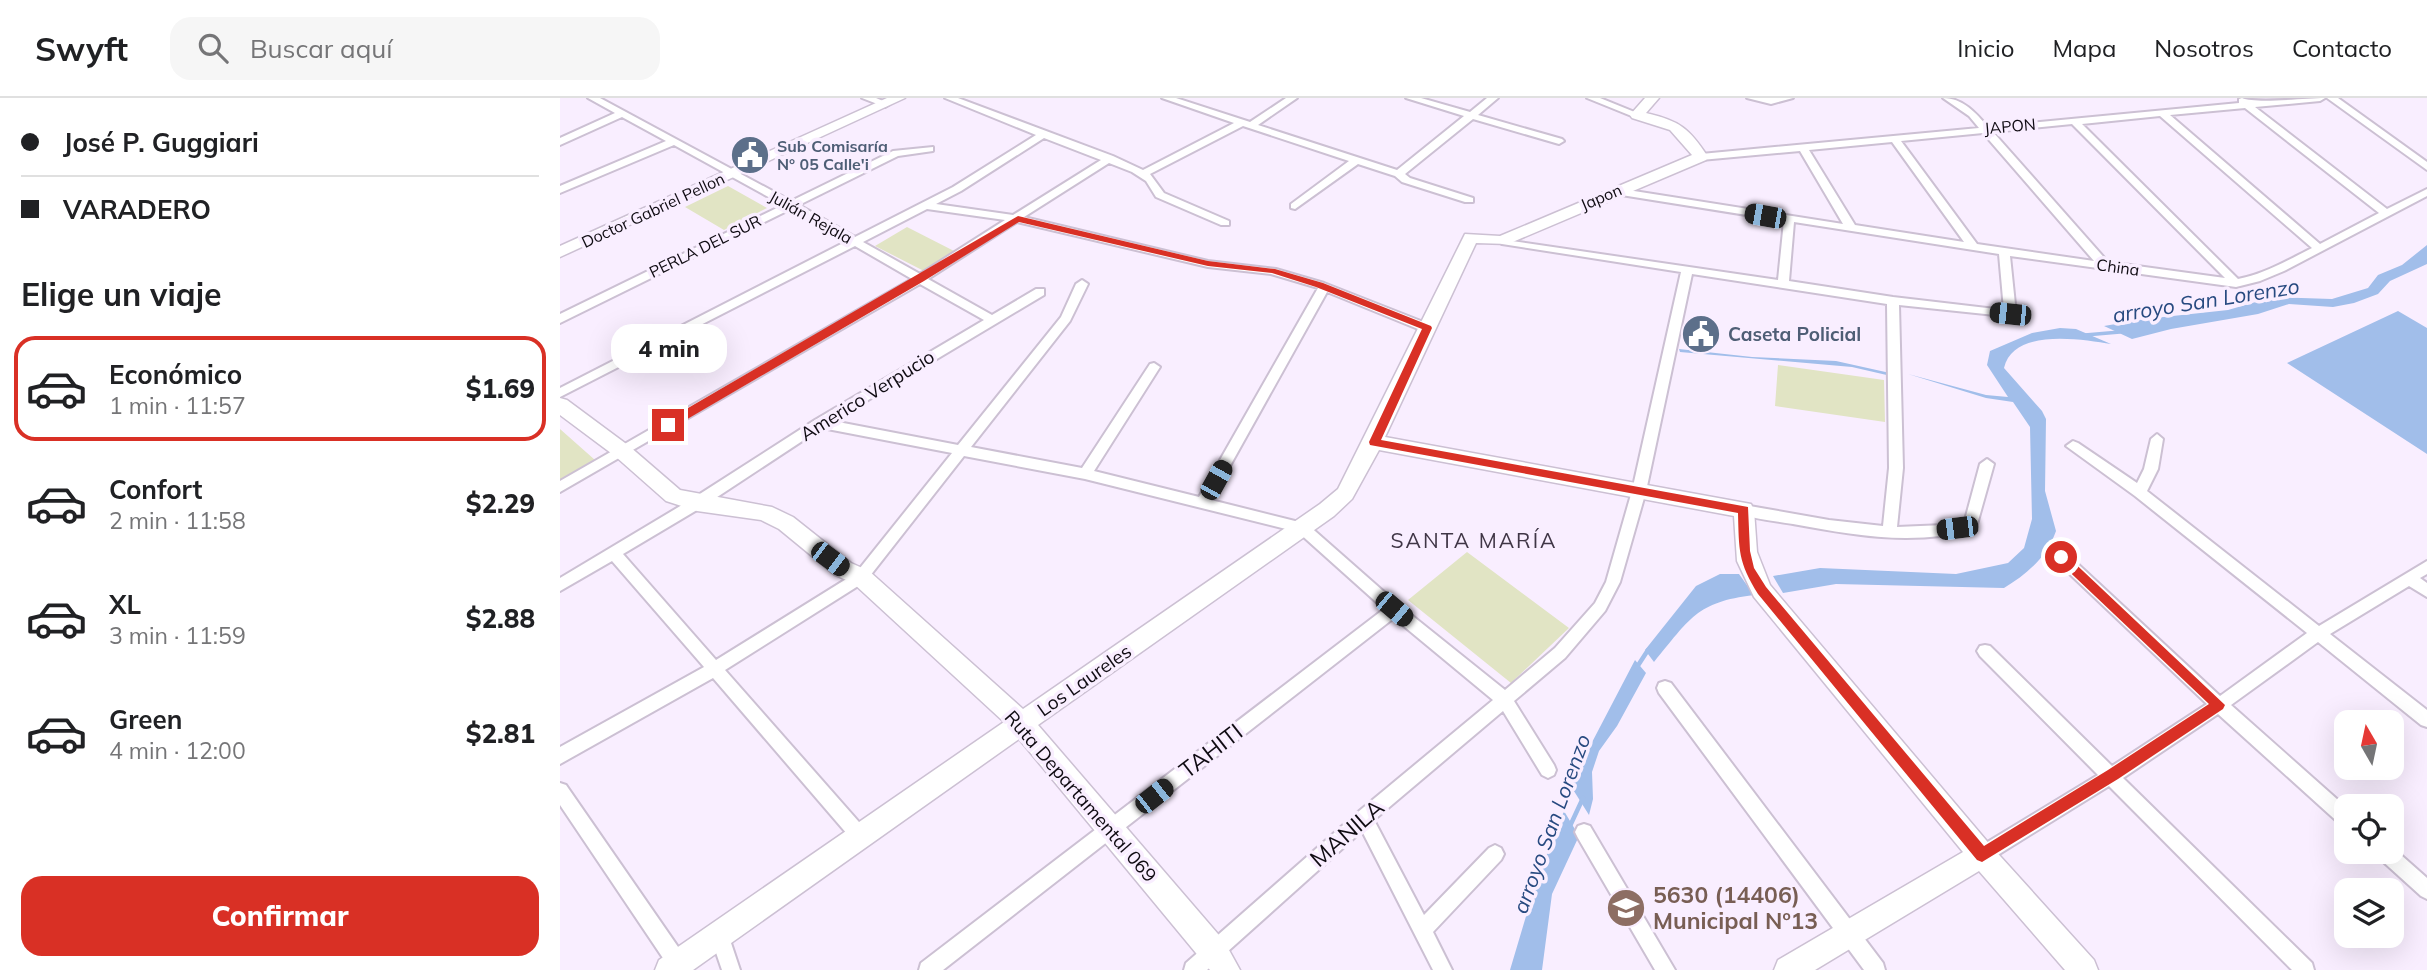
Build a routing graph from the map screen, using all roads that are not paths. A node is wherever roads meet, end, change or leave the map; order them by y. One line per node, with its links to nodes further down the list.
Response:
1 (593, 98): 18 (street, Julián Rejala)
2 (867, 98): 15 (street)
3 (950, 98): 24 (street)
4 (1167, 98): 22 (street)
5 (1292, 98): 22 (street)
6 (1411, 98): 20 (street)
7 (1493, 98): 20 (street)
8 (1592, 98): 19 (street)
9 (1652, 98): 19 (street)
10 (1752, 98): 11 (street)
11 (1788, 98)
12 (1948, 98): 23 (street)
13 (2320, 98): 16 (street, JAPON)
14 (2332, 98): 34 (street)
15 (891, 101): 35 (street, Doctor Gabriel Pellon)
16 (2242, 101): 17 (street, JAPON); 45 (street)
17 (2161, 112): 21 (street, JAPON); 53 (street)
18 (621, 114): 27 (street); 28 (street, Julián Rejala)
19 (1637, 114): 31 (street)
20 (1470, 116): 26 (street); 37 (street)
21 (2074, 121): 23 (street, JAPON); 61 (street)
22 (1246, 125): 33 (street); 36 (street)
23 (1983, 128): 25 (street, JAPON); 56 (street)
24 (1045, 133): 32 (street); 43 (street)
25 (1894, 138): 29 (street, JAPON); 52 (street)
26 (1559, 141)
27 (560, 142)
28 (673, 142): 35 (street, Julián Rejala); 38 (street)
29 (1803, 148): 31 (street, JAPON); 49 (street)
30 (930, 149): 42 (street, PERLA DEL SUR)
31 (1701, 157): 39 (street, Japon)
32 (1110, 159): 36 (street); 46 (street)
33 (1357, 160): 37 (street); 44 (street)
34 (2427, 167)
35 (733, 173): 42 (street, Julián Rejala); 55 (street, Doctor Gabriel Pellon)
36 (1143, 174): 48 (street)
37 (1399, 174): 41 (street)
38 (560, 190)
39 (1615, 191): 47 (street, China); 50 (street, Japon)
40 (2427, 192): 45 (street, China)
41 (1469, 200)
42 (790, 204): 51 (street, Julián Rejala); 65 (street, PERLA DEL SUR)
43 (923, 205): 46 (street); 51 (street)
44 (1295, 206)
45 (2387, 215): 53 (street, China)
46 (1018, 219): 58 (street); 62 (street)
47 (1790, 220): 49 (street, China); 60 (street)
48 (1225, 223)
49 (1851, 228): 52 (street, China)
50 (1502, 241): 57 (street); 67 (street, Los Laureles)
51 (855, 242): 58 (street, Julián Rejala); 69 (street)
52 (1973, 247): 54 (street, China)
53 (2319, 249): 61 (street, China)
54 (2004, 252): 56 (street, China); 64 (street)
55 (560, 253)
56 (2104, 265): 61 (street, China)
57 (1687, 270): 60 (street); 80 (street, MANILA)
58 (920, 279): 66 (street, Julián Rejala); 76 (street)
59 (1082, 284): 75 (street)
60 (1783, 284): 64 (street)
61 (2236, 284)
62 (1324, 287): 67 (street); 82 (street)
63 (1040, 292): 66 (street, Americo Verpucio)
64 (1893, 301): 86 (street)
65 (560, 319)
66 (990, 319): 71 (street, Americo Verpucio)
67 (1427, 328): 73 (street, Los Laureles)
68 (1154, 367): 78 (street)
69 (560, 393)
70 (560, 405): 76 (street, Ruta Departamental 069)
71 (820, 423): 75 (street); 83 (street, Americo Verpucio)
72 (2157, 439): 81 (street)
73 (1374, 442): 80 (street); 85 (street, Los Laureles)
74 (2073, 446): 81 (street)
75 (961, 450): 78 (street); 90 (street)
76 (622, 451): 79 (street); 83 (street, Ruta Departamental 069)
77 (1987, 464): 86 (street)
78 (1085, 474): 82 (street)
79 (560, 486)
80 (1639, 491): 84 (street); 99 (street, MANILA)
81 (2140, 492): 95 (street)
82 (1203, 502): 85 (street)
83 (697, 503): 87 (street, Americo Verpucio); 90 (street, Ruta Departamental 069)
84 (1744, 510): 86 (street); 113 (street)
85 (1302, 528): 94 (street); 102 (street, Los Laureles)
86 (1889, 532)
87 (613, 552): 92 (street, Americo Verpucio); 97 (street)
88 (2061, 557): 100 (street)
89 (2427, 567): 91 (street)
90 (861, 578): 97 (street); 102 (street, Ruta Departamental 069)
91 (2409, 578): 93 (street); 95 (street)
92 (560, 585)
93 (2427, 591)
94 (1394, 609): 99 (street); 109 (street, TAHITI)
95 (2318, 634): 100 (street); 101 (street)
96 (1985, 650): 105 (street)
97 (714, 669): 103 (street); 111 (street)
98 (1665, 688): 117 (street)
99 (1504, 699): 104 (street); 108 (street, MANILA)
100 (2219, 705): 105 (street); 107 (street)
101 (2427, 720)
102 (1022, 724): 109 (street, Ruta Departamental 069); 111 (street, Los Laureles)
103 (560, 756)
104 (1548, 770)
105 (2113, 775): 113 (street); 129 (street)
106 (560, 791): 120 (street)
107 (2334, 807)
108 (1364, 818): 116 (street); 119 (street, MANILA)
109 (1111, 830): 119 (street, Ruta Departamental 069); 122 (street, TAHITI)
110 (1584, 832): 125 (street)
111 (860, 836): 118 (street, Los Laureles)
112 (1495, 854): 116 (street)
113 (1982, 855): 117 (street); 128 (street)
114 (2398, 864): 115 (street)
115 (2427, 890)
116 (1423, 929): 124 (street)
117 (1849, 932): 126 (street); 127 (street)
118 (719, 935): 120 (street, Los Laureles); 121 (street)
119 (1220, 961): 123 (street, MANILA)
120 (673, 967)
121 (732, 970)
122 (928, 970)
123 (1193, 970)
124 (1443, 970)
125 (1666, 970)
126 (1788, 970)
127 (1876, 970)
128 (2084, 970)
129 (2305, 970)

